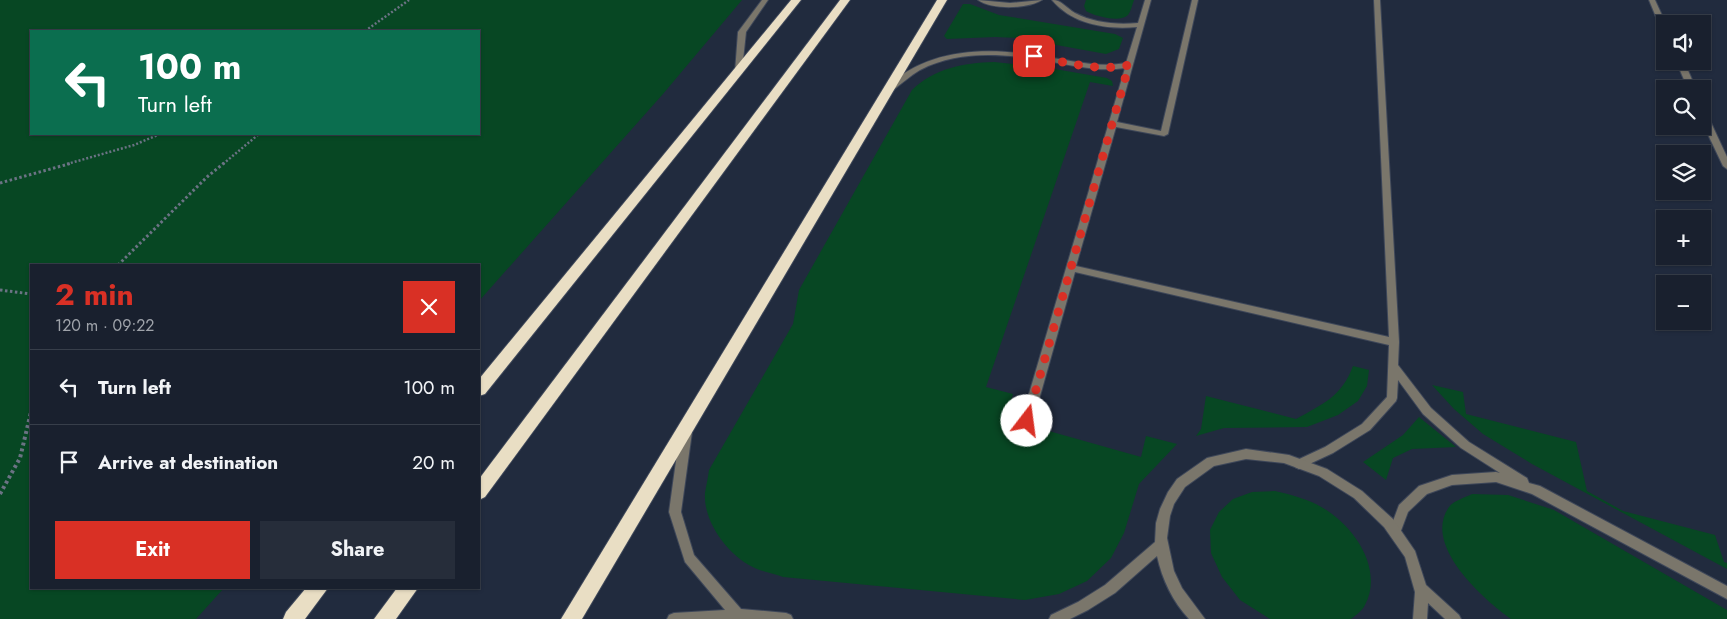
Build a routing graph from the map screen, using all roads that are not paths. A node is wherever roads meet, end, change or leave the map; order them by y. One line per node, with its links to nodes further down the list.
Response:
1 (765, 0): 15 (street)
2 (796, 0): 15 (highway)
3 (845, 0): 28 (highway)
4 (942, 0): 16 (highway)
5 (981, 0): 6 (street)
6 (1040, 0)
7 (1055, 0): 13 (street)
8 (1148, 0): 13 (street)
9 (1195, 0): 17 (street)
10 (1376, 0): 21 (street)
11 (1652, 0): 12 (street)
12 (1659, 15)
13 (1141, 25): 14 (street)
14 (1129, 65): 16 (street); 17 (street)
15 (738, 70): 23 (highway)
16 (889, 89): 25 (highway)
17 (1112, 124): 20 (street)
18 (1711, 131): 19 (street)
19 (1727, 166)
20 (1071, 268): 21 (street); 24 (street)
21 (1394, 342): 22 (street)
22 (1394, 368): 26 (street); 27 (street)
23 (480, 389)
24 (1027, 421)
25 (687, 427): 35 (street); 38 (highway)
26 (1299, 464): 29 (street); 30 (street)
27 (1536, 490): 29 (street); 34 (street)
28 (480, 491)
29 (1395, 532): 33 (street)
30 (1161, 546): 41 (street); 42 (street)
31 (317, 589): 36 (highway)
32 (407, 589): 37 (highway)
33 (1422, 589): 43 (street); 44 (street)
34 (1727, 593)
35 (738, 615): 39 (street); 40 (street)
36 (293, 619)
37 (384, 619)
38 (571, 619)
39 (674, 619)
40 (786, 619)
41 (1056, 619)
42 (1198, 619)
43 (1420, 619)
44 (1454, 619)

